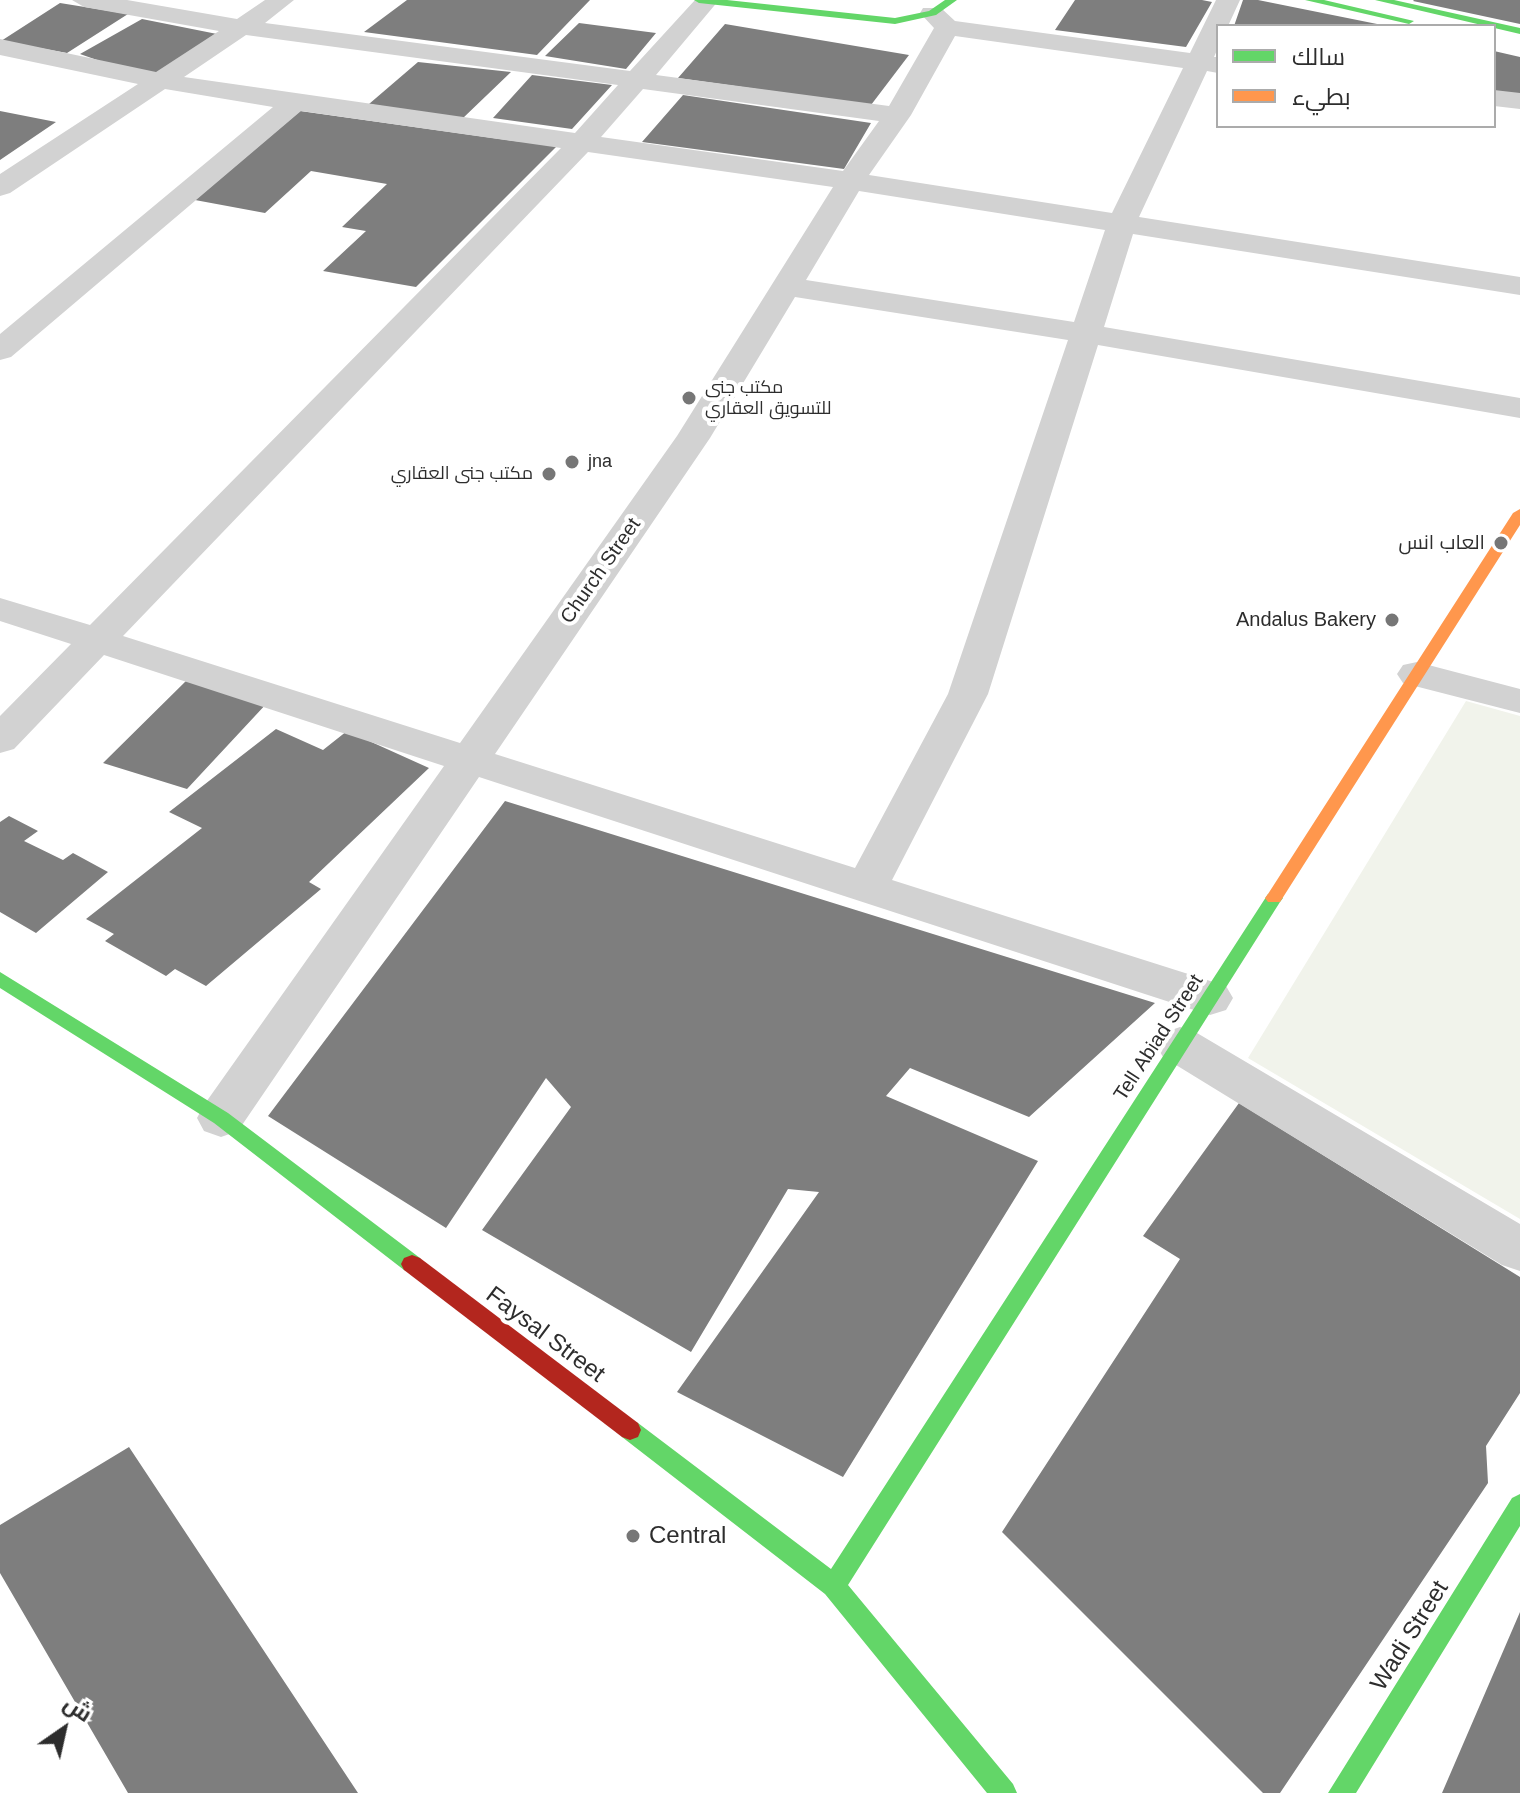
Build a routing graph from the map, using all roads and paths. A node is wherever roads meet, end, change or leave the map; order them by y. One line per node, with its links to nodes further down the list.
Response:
1 (84, 0): 15 (street)
2 (282, 0): 15 (street)
3 (699, 0): 8 (main road)
4 (834, 0): 9 (main road)
5 (1228, 0): 11 (street)
6 (1310, 0): 12 (main road)
7 (1380, 0): 13 (main road)
8 (707, 1): 10 (main road); 22 (street)
9 (888, 2)
10 (944, 13): 21 (street); 27 (street, Church Street)
11 (1221, 24)
12 (1425, 24)
13 (1488, 24)
14 (1496, 26): 16 (main road)
15 (241, 27): 22 (street); 23 (street)
16 (1520, 31)
17 (1496, 38): 19 (main road)
18 (1216, 40): 21 (street)
19 (1520, 44)
20 (0, 47): 23 (street)
21 (1209, 64): 31 (street)
22 (638, 80): 27 (street); 28 (street)
23 (161, 81): 26 (street); 30 (street)
24 (1496, 98): 25 (street)
25 (1520, 101)
26 (295, 102): 28 (street); 35 (street)
27 (897, 115): 29 (street, Church Street)
28 (582, 142): 29 (street); 39 (street)
29 (851, 181): 31 (street); 32 (street, Church Street)
30 (0, 187)
31 (1122, 222): 33 (street); 34 (street)
32 (787, 286): 34 (street); 43 (street, Church Street)
33 (1520, 286)
34 (1085, 333): 36 (street); 44 (street)
35 (0, 350)
36 (1520, 408)
37 (1520, 513): 40 (main road, Tell Abiad Street)
38 (0, 609): 39 (street)
39 (97, 638): 42 (street); 43 (street)
40 (1417, 674): 41 (street); 46 (main road, Tell Abiad Street)
41 (1520, 701)
42 (0, 740)
43 (470, 760): 44 (street); 48 (street, Church Street)
44 (866, 888): 46 (street)
45 (0, 979): 48 (main road, Faysal Street)
46 (1210, 998): 47 (main road, Tell Abiad Street)
47 (1180, 1045): 49 (street); 51 (main road, Tell Abiad Street)
48 (221, 1118): 51 (main road, Faysal Street)
49 (1520, 1250)
50 (1520, 1505): 53 (main road, Wadi Street)
51 (834, 1586): 52 (main road, Faysal Street)
52 (1004, 1793)
53 (1341, 1793)

